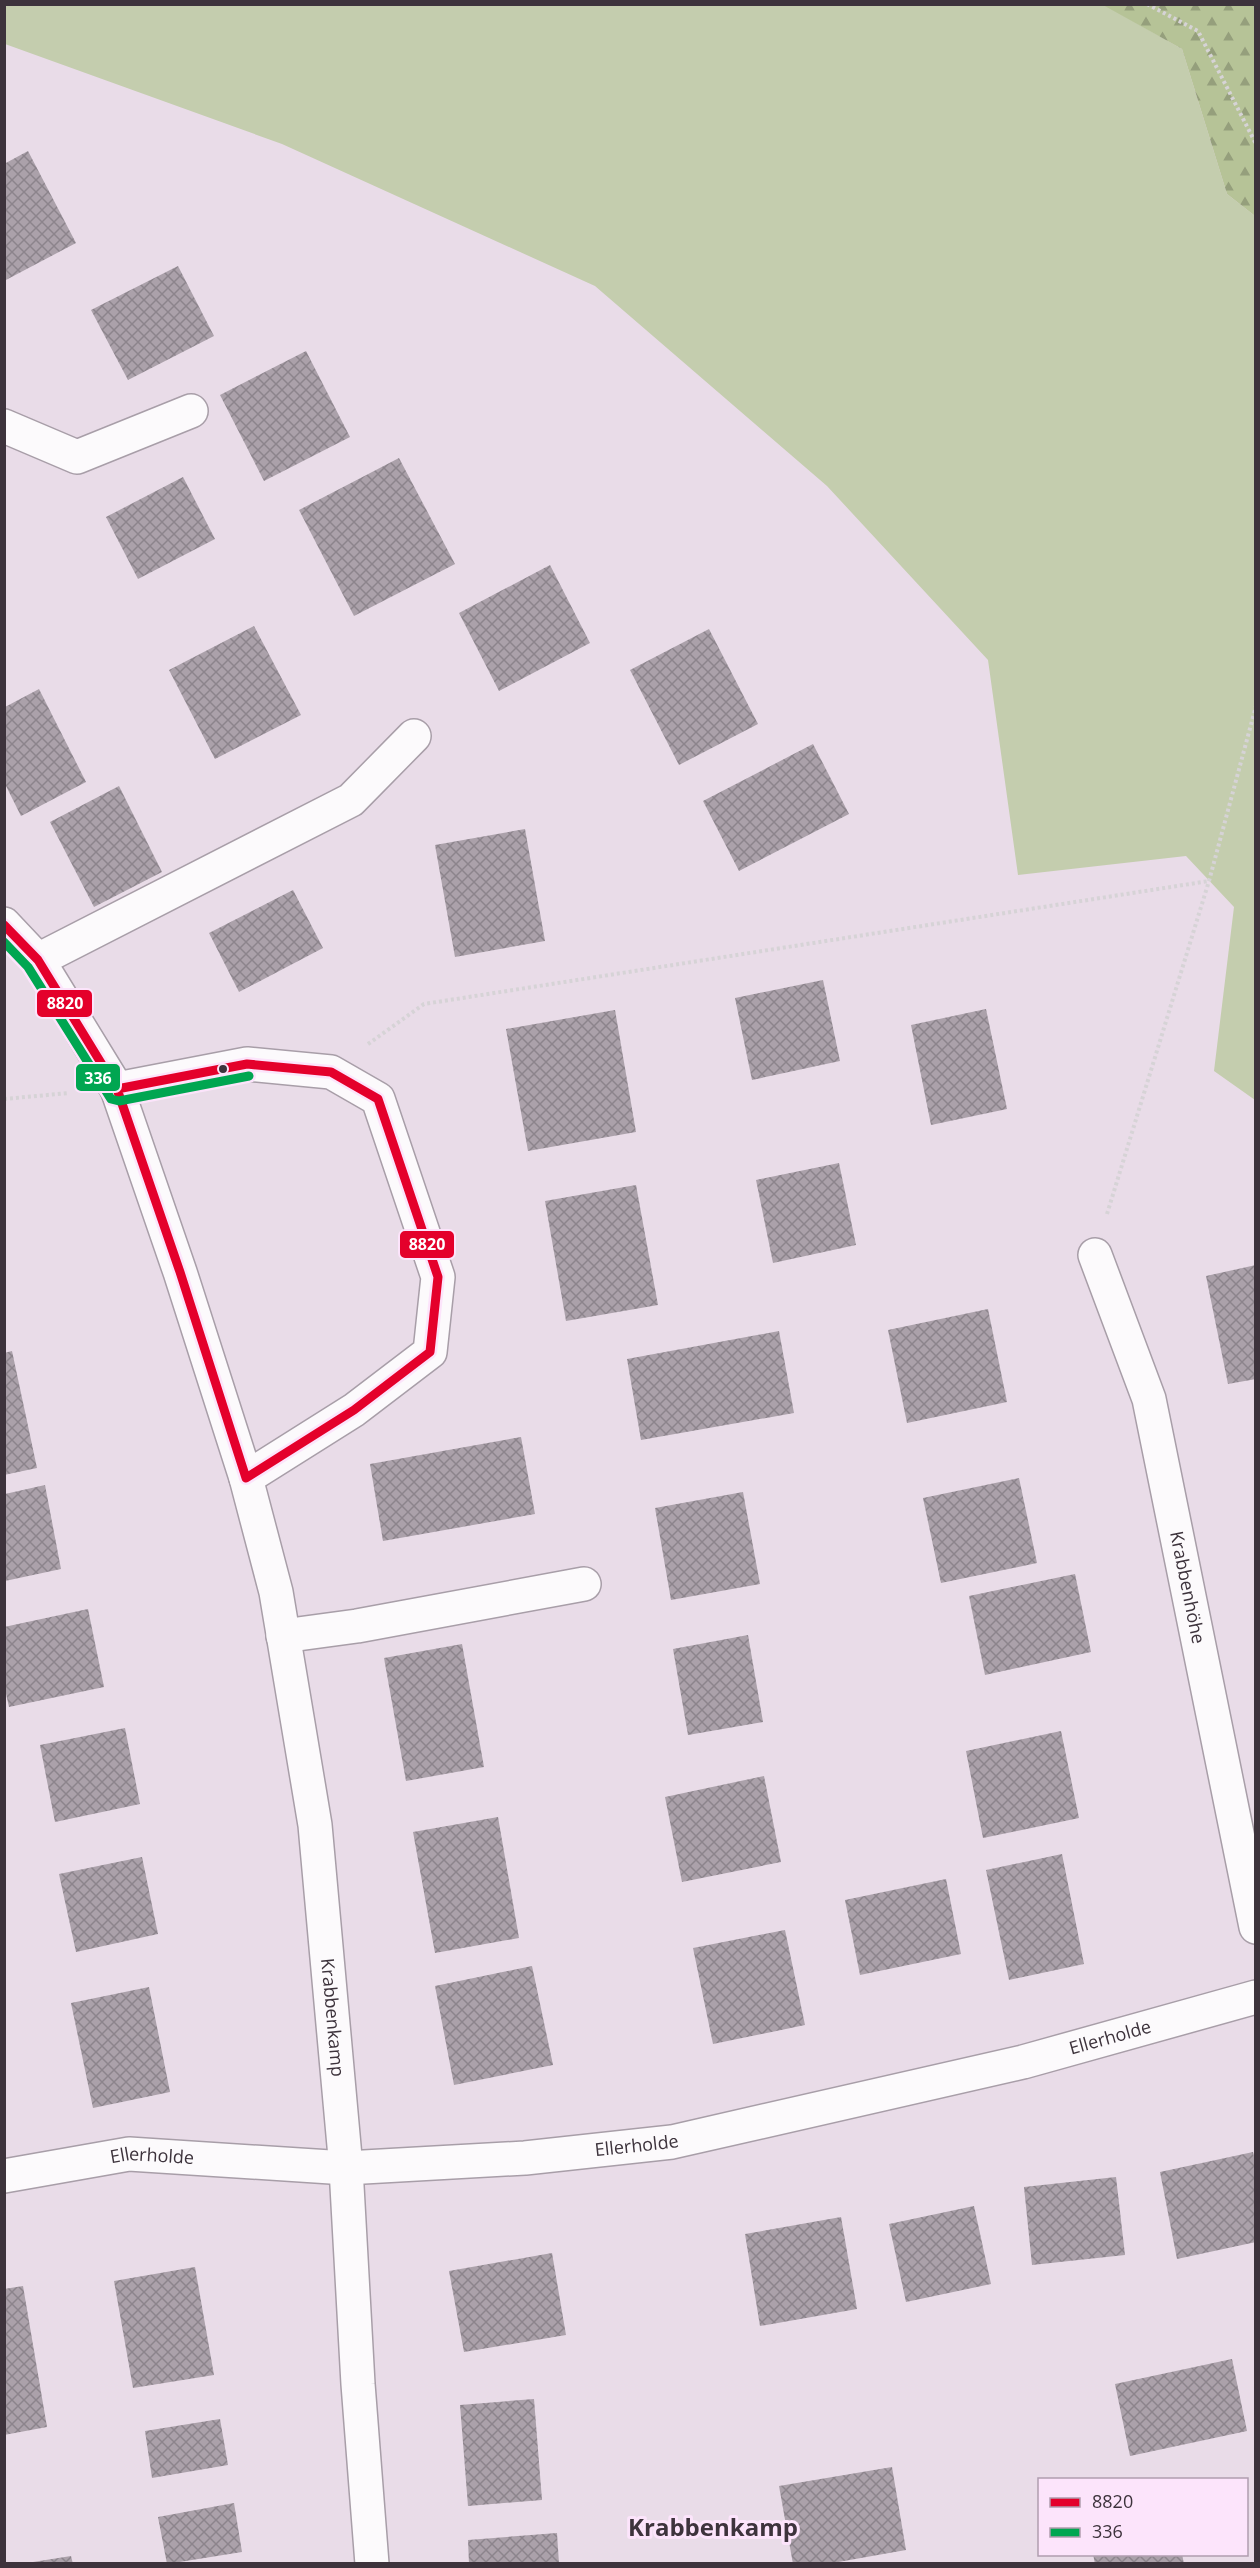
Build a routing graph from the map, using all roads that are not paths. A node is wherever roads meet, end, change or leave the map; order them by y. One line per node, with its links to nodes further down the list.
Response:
1 (191, 411): 2 (street)
2 (4, 426)
3 (414, 735): 5 (street)
4 (4, 924): 5 (street, Krabbenkamp)
5 (38, 960): 6 (street, Krabbenkamp)
6 (117, 1089): 8 (street, Krabbenkamp); 8 (street)
7 (1095, 1255): 11 (street, Krabbenhöhe)
8 (246, 1478): 10 (street, Krabbenkamp)
9 (584, 1584): 10 (street)
10 (283, 1636): 13 (street, Krabbenkamp)
11 (1256, 1927)
12 (1256, 1997): 13 (street, Ellerholde)
13 (346, 2168): 14 (street, Ellerholde); 15 (street, Krabbenkamp)
14 (4, 2176)
15 (372, 2564)

